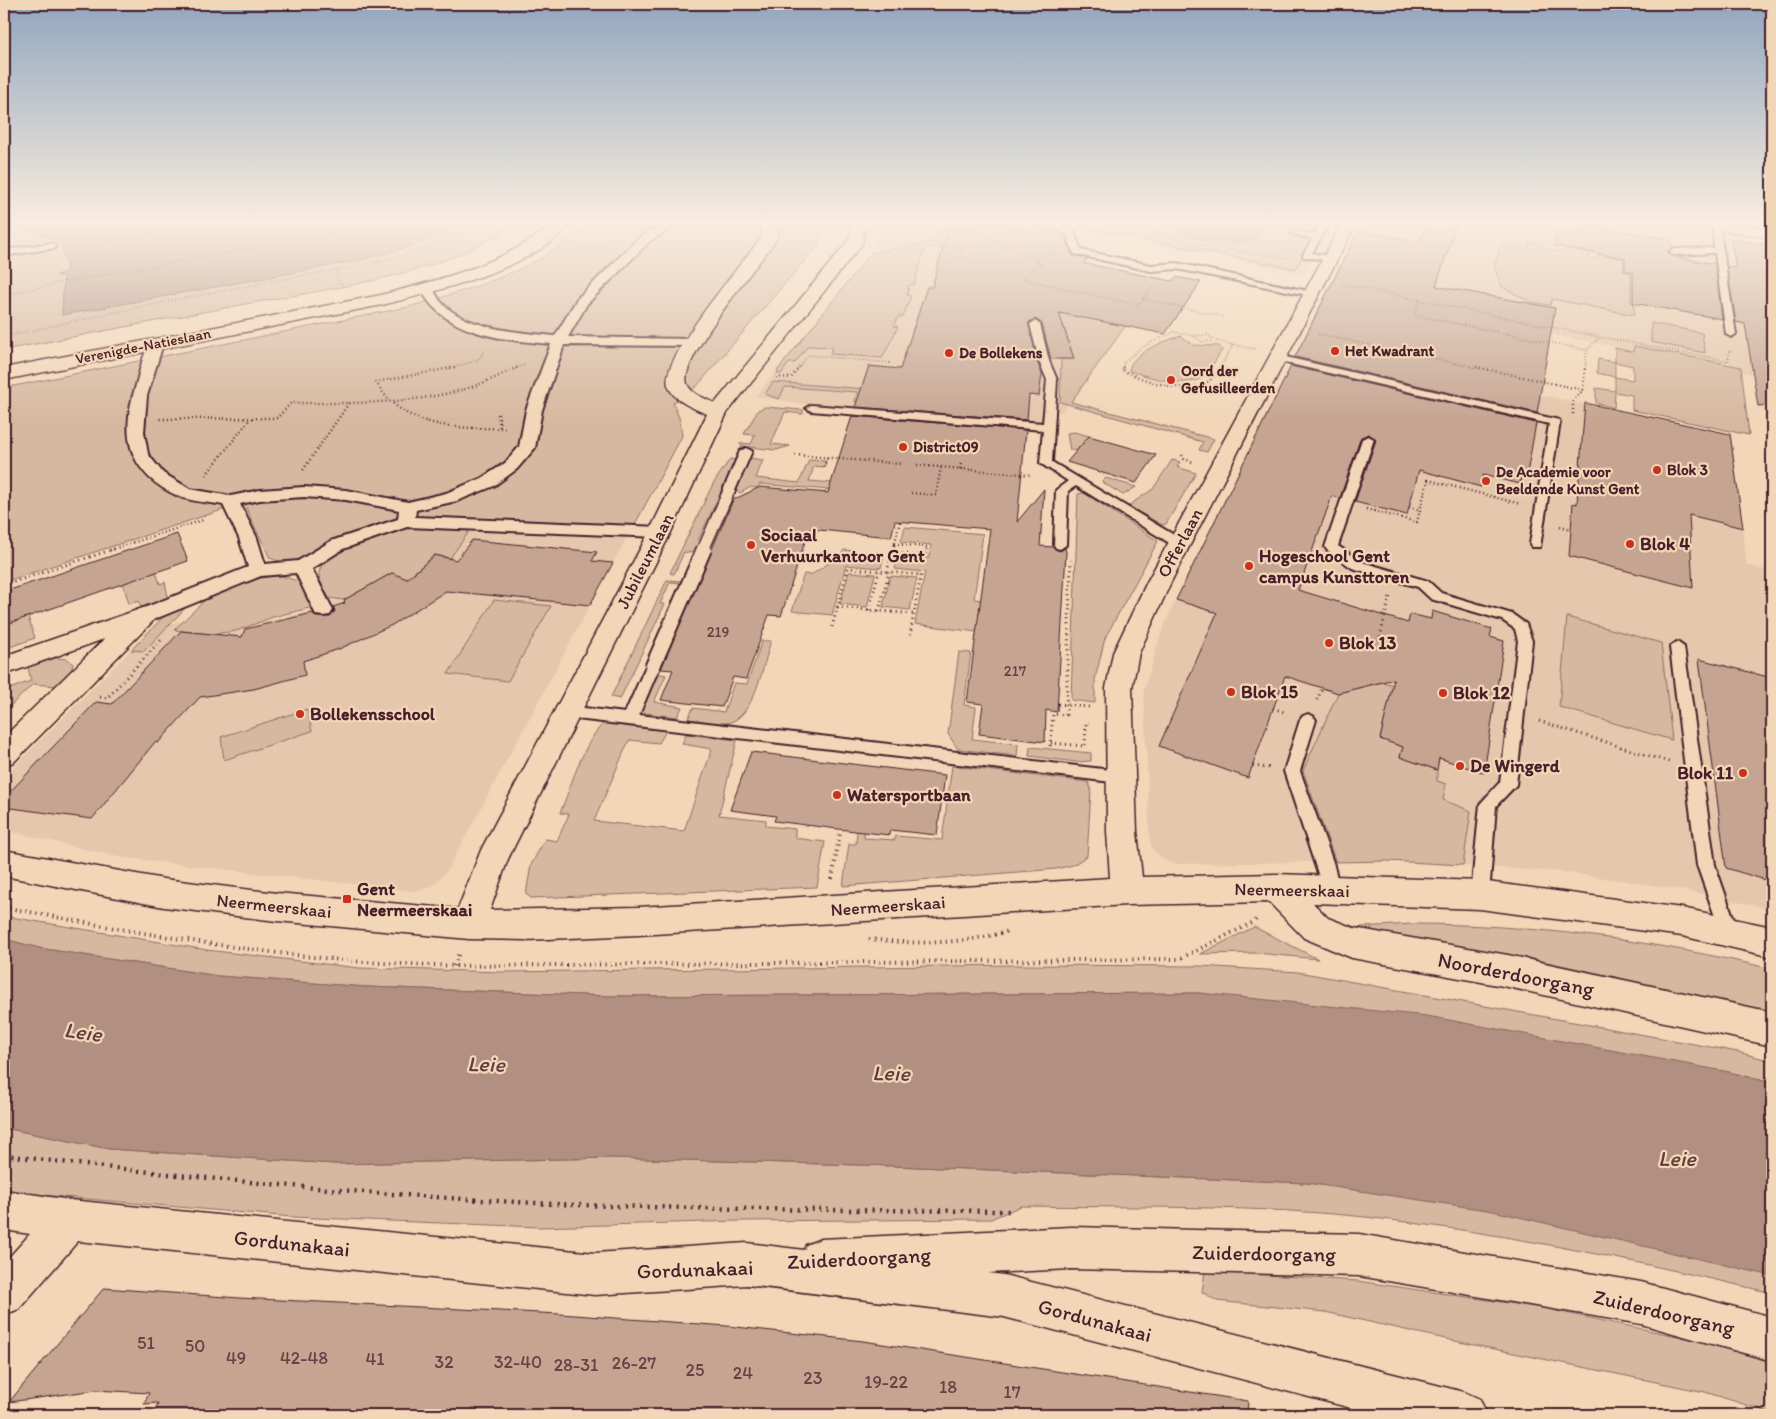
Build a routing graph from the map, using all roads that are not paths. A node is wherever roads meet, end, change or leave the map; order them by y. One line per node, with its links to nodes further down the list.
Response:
1 (384, 289): 14 (street, Verenigde-Natieslaan)
2 (426, 289): 11 (street, Verenigde-Natieslaan); 12 (street)
3 (593, 289): 12 (street)
4 (731, 289): 10 (street)
5 (817, 289): 17 (street, Jubileumlaan)
6 (1314, 289): 13 (street, Offerlaan)
7 (1725, 289): 9 (lane)
8 (1035, 324): 18 (lane)
9 (1731, 334)
10 (691, 343): 12 (street); 17 (street)
11 (156, 344): 15 (street, Verenigde-Natieslaan); 22 (street)
12 (557, 345): 23 (street)
13 (1279, 356): 25 (street, Offerlaan); 26 (lane)
14 (4, 362)
15 (4, 374)
16 (811, 408): 18 (lane)
17 (718, 412): 24 (street, Jubileumlaan)
18 (1049, 427): 21 (lane)
19 (1368, 439): 43 (lane)
20 (746, 451): 35 (lane, bridge)
21 (1075, 479): 25 (lane); 27 (lane)
22 (232, 506): 23 (street); 29 (street)
23 (407, 515): 24 (street); 28 (street)
24 (660, 532): 34 (street, Jubileumlaan)
25 (1180, 544): 38 (street, Offerlaan)
26 (1536, 544)
27 (1060, 545)
28 (302, 568): 29 (street); 30 (street)
29 (258, 570): 31 (street)
30 (323, 610)
31 (143, 616): 33 (street); 37 (street)
32 (1677, 647): 44 (lane)
33 (4, 666)
34 (568, 712): 35 (lane); 45 (street, Jubileumlaan)
35 (630, 719): 38 (lane)
36 (1308, 720): 41 (lane)
37 (4, 754)
38 (1120, 777): 42 (street, Offerlaan)
39 (4, 863): 45 (street, Neermeerskaai)
40 (1276, 888): 41 (street, Neermeerskaai); 42 (street, Neermeerskaai); 47 (street, Noorderdoorgang)
41 (1331, 890): 43 (street, Neermeerskaai)
42 (1127, 891): 45 (street, Neermeerskaai)
43 (1480, 894): 44 (street, Neermeerskaai)
44 (1729, 931): 46 (street, Neermeerskaai)
45 (464, 936)
46 (1772, 942)
47 (1772, 1029)
48 (4, 1210): 49 (street, Gordunakaai)
49 (70, 1220): 50 (street, Gordunakaai); 51 (street)
50 (748, 1264): 52 (street, Zuiderdoorgang); 53 (street, Gordunakaai)
51 (4, 1294)
52 (1772, 1339)
53 (1464, 1415)

